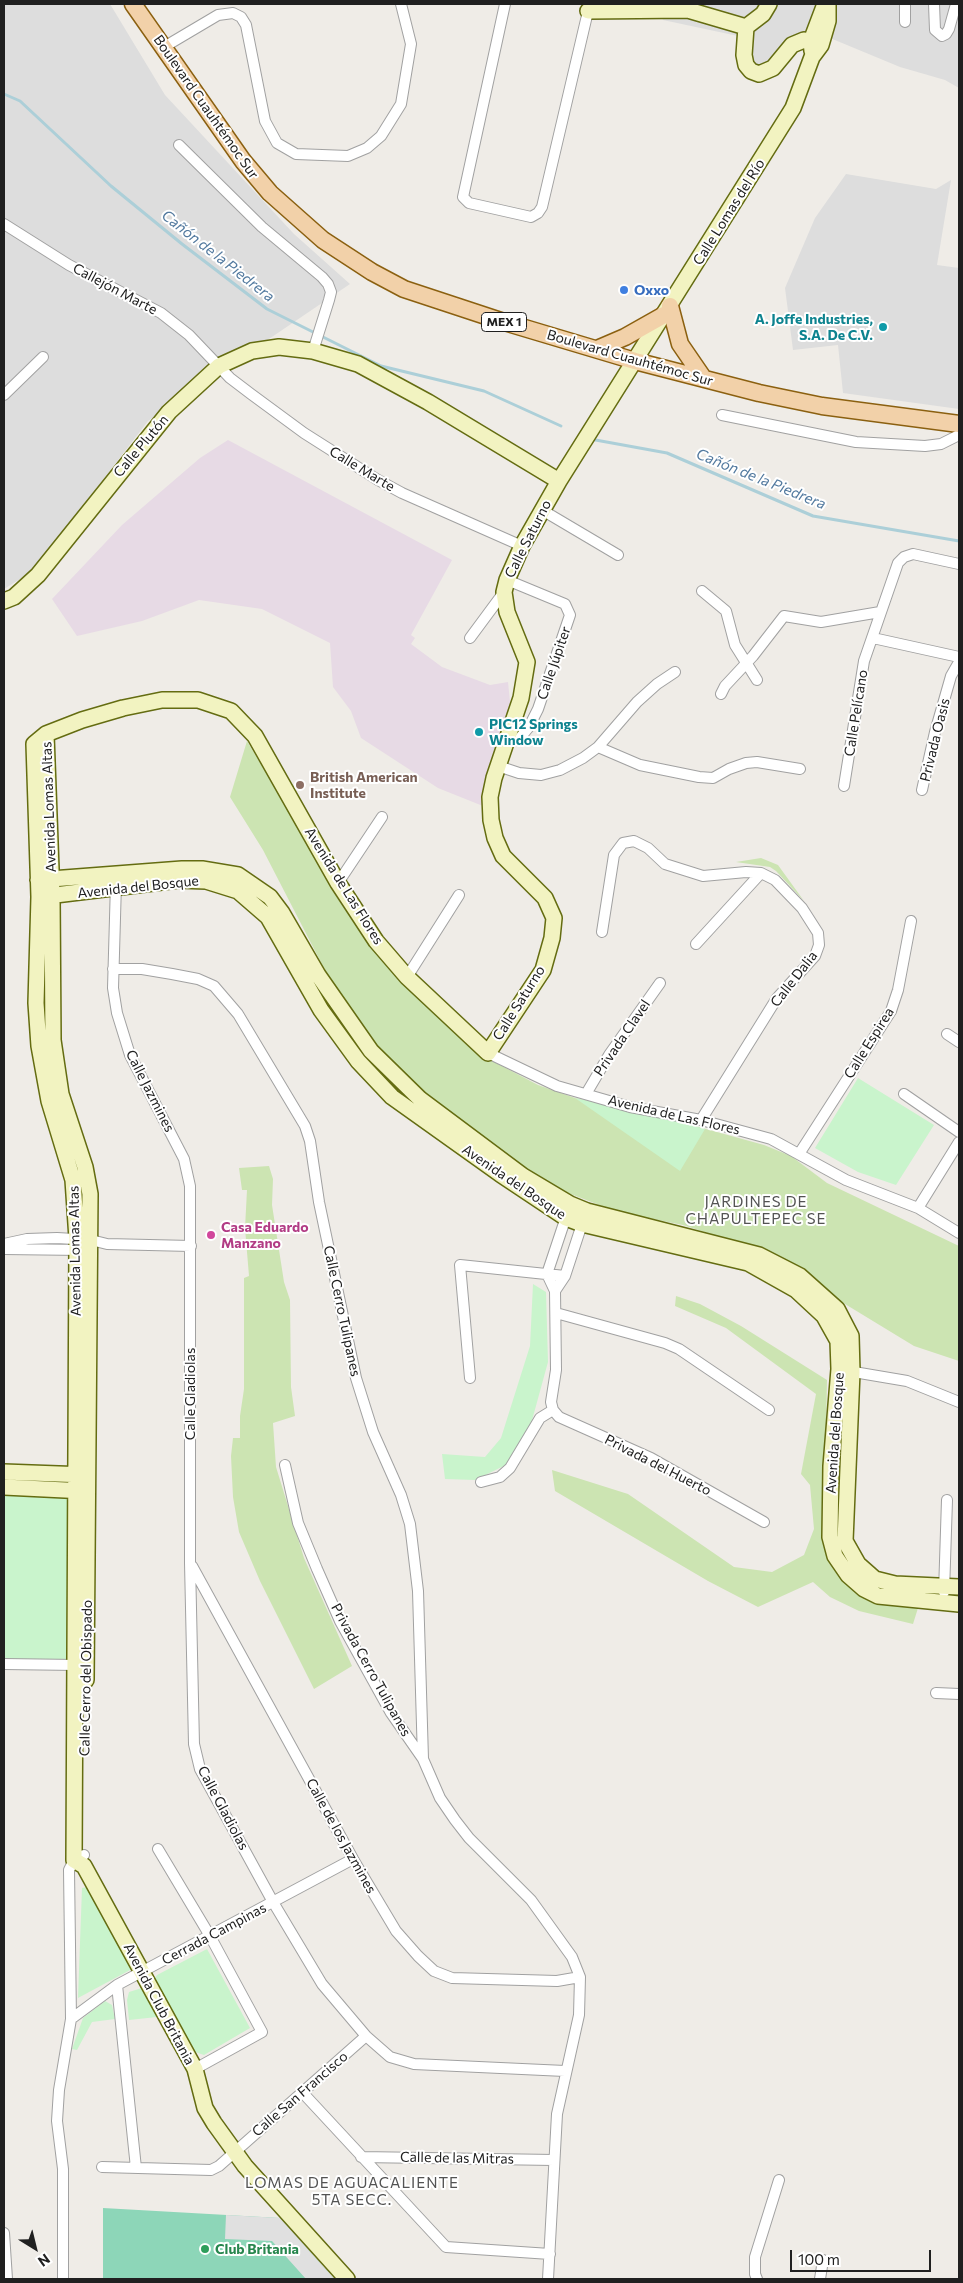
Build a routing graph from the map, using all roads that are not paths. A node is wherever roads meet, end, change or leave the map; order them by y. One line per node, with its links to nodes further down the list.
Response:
1 (133, 4): 13 (main road, Boulevard Cuauhtémoc Sur / MEX 1)
2 (401, 4): 13 (street)
3 (506, 4): 8 (street)
4 (827, 4): 14 (main road, Calle Lomas del Río)
5 (905, 4): 11 (street)
6 (934, 4): 7 (street)
7 (956, 4)
8 (588, 7): 9 (main road)
9 (681, 7): 12 (main road)
10 (765, 7): 12 (main road)
11 (905, 22)
12 (746, 27): 14 (main road)
13 (164, 47): 19 (main road, Boulevard Cuauhtémoc Sur / MEX 1)
14 (815, 48): 17 (main road, Calle Lomas del Río)
15 (178, 145): 18 (street)
16 (4, 224): 22 (street, Callejón Marte)
17 (667, 310): 19 (main road); 21 (main road, Calle Lomas del Río); 23 (main road)
18 (314, 345): 22 (main road, Calle Plutón); 28 (main road, Calle Plutón)
19 (597, 349): 21 (main road, Boulevard Cuauhtémoc Sur / MEX 1)
20 (42, 357): 24 (street)
21 (636, 361): 23 (main road, Boulevard Cuauhtémoc Sur / MEX 1); 28 (main road, Calle Saturno)
22 (218, 366): 30 (street, Calle Marte); 35 (main road, Calle Plutón)
23 (704, 380): 26 (main road, Boulevard Cuauhtémoc Sur / MEX 1)
24 (4, 395)
25 (722, 415): 27 (street)
26 (959, 424)
27 (959, 435)
28 (559, 481): 29 (main road, Calle Saturno)
29 (542, 510): 30 (main road, Calle Saturno); 31 (street)
30 (522, 546): 33 (main road, Calle Saturno)
31 (618, 555)
32 (959, 564): 36 (street, Calle Pelícano)
33 (505, 586): 37 (street); 46 (main road, Calle Saturno); 46 (street, Calle Júpiter)
34 (702, 591): 41 (street)
35 (4, 600)
36 (880, 612): 38 (street, Calle Pelícano); 41 (street)
37 (470, 638)
38 (873, 638): 39 (street); 50 (street, Calle Pelícano)
39 (959, 657)
40 (959, 662): 51 (street, Privada Oasis)
41 (746, 665): 43 (street); 44 (street)
42 (675, 672): 47 (street)
43 (757, 680)
44 (721, 694)
45 (46, 734): 54 (main road, Avenida Lomas Altas); 56 (main road, Avenida de Las Flores)
46 (507, 743): 48 (main road, Calle Saturno)
47 (598, 747): 48 (street); 49 (street)
48 (498, 766): 67 (main road, Calle Saturno)
49 (800, 769)
50 (844, 786)
51 (922, 790)
52 (382, 817): 56 (street)
53 (761, 873): 60 (street); 61 (street); 70 (street, Calle Dalia)
54 (45, 880): 55 (main road, Avenida del Bosque); 58 (main road, Avenida Lomas Altas)
55 (116, 882): 58 (main road, Avenida del Bosque); 62 (street, Calle Jazmines); 75 (main road, Avenida del Bosque)
56 (338, 882): 63 (main road, Avenida de Las Flores)
57 (459, 895): 63 (street)
58 (45, 897): 80 (main road, Avenida Lomas Altas)
59 (911, 921): 73 (street, Calle Espirea)
60 (602, 932)
61 (696, 944)
62 (113, 969): 81 (street, Calle Jazmines); 109 (street, Calle Cerro Tulipanes)
63 (407, 977): 67 (main road, Avenida de Las Flores)
64 (660, 983): 68 (street, Privada Clavel)
65 (947, 1034): 66 (street)
66 (959, 1042)
67 (488, 1052): 68 (street, Avenida de Las Flores)
68 (586, 1094): 70 (street, Avenida de Las Flores)
69 (904, 1094): 71 (street)
70 (701, 1120): 73 (street, Avenida de Las Flores)
71 (959, 1132)
72 (959, 1142): 74 (street)
73 (799, 1154): 74 (street, Avenida de Las Flores)
74 (918, 1208): 77 (street, Avenida de Las Flores)
75 (568, 1211): 76 (main road, Avenida del Bosque); 84 (street)
76 (585, 1218): 85 (street); 88 (main road, Avenida del Bosque)
77 (959, 1233)
78 (30, 1239): 79 (street); 80 (street); 83 (street)
79 (4, 1244)
80 (84, 1245): 81 (street); 83 (street); 95 (main road, Avenida Lomas Altas)
81 (190, 1246): 101 (street, Calle Gladiolas)
82 (4, 1248): 83 (street)
83 (30, 1250)
84 (547, 1274): 85 (street); 86 (street); 89 (street)
85 (565, 1276): 86 (street)
86 (555, 1292): 87 (street)
87 (556, 1313): 91 (street); 92 (street)
88 (846, 1370): 90 (street); 102 (main road, Avenida del Bosque); 103 (main road, Avenida del Bosque)
89 (470, 1378)
90 (959, 1402)
91 (553, 1410): 96 (street); 100 (street, Privada del Huerto)
92 (769, 1410)
93 (285, 1465): 109 (street, Privada Cerro Tulipanes)
94 (4, 1472): 95 (main road)
95 (83, 1475): 98 (main road, Avenida Lomas Altas)
96 (482, 1482)
97 (4, 1487): 98 (main road)
98 (82, 1491): 106 (main road, Calle Cerro del Obispado); 112 (main road, Calle Cerro del Obispado)
99 (948, 1500): 102 (street)
100 (764, 1522)
101 (190, 1563): 111 (street, Calle de los Jazmines); 113 (street, Calle Gladiolas)
102 (952, 1586): 103 (street)
103 (942, 1603): 104 (main road, Avenida del Bosque)
104 (959, 1604)
105 (4, 1664): 106 (street)
106 (76, 1665): 112 (main road, Calle Cerro del Obispado)
107 (936, 1693): 108 (street)
108 (959, 1694)
109 (423, 1759): 116 (street)
110 (158, 1849): 114 (street)
111 (353, 1859): 113 (street, Cerrada Campinas); 116 (street, Calle de los Jazmines)
112 (81, 1860): 115 (main road, Avenida Club Britania); 118 (street, Calle Cerro del Obispado)
113 (274, 1902): 114 (street, Cerrada Campinas); 119 (street, Calle Gladiolas)
114 (210, 1936): 115 (street, Cerrada Campinas); 120 (street)
115 (143, 1972): 117 (street, Cerrada Campinas); 120 (main road, Avenida Club Britania)
116 (580, 1977): 121 (street)
117 (117, 1985): 118 (street, Cerrada Campinas); 127 (street)
118 (71, 2019): 133 (street)
119 (366, 2036): 121 (street, Calle Gladiolas); 122 (street, Calle San Francisco)
120 (195, 2069): 123 (main road, Avenida Club Britania)
121 (565, 2072): 125 (street)
122 (302, 2092): 123 (street, Calle San Francisco); 124 (street)
123 (234, 2152): 127 (street, Calle San Francisco); 134 (main road, Avenida Club Britania)
124 (361, 2157): 125 (street, Calle de las Mitras); 130 (street)
125 (554, 2160): 130 (street)
126 (102, 2167): 127 (street, Calle San Francisco)
127 (136, 2168)
128 (779, 2180): 136 (street)
129 (4, 2233): 132 (street)
130 (550, 2254): 135 (street)
131 (823, 2260): 137 (street)
132 (7, 2279)
133 (63, 2279)
134 (347, 2279)
135 (547, 2279)
136 (757, 2279)
137 (820, 2279)

